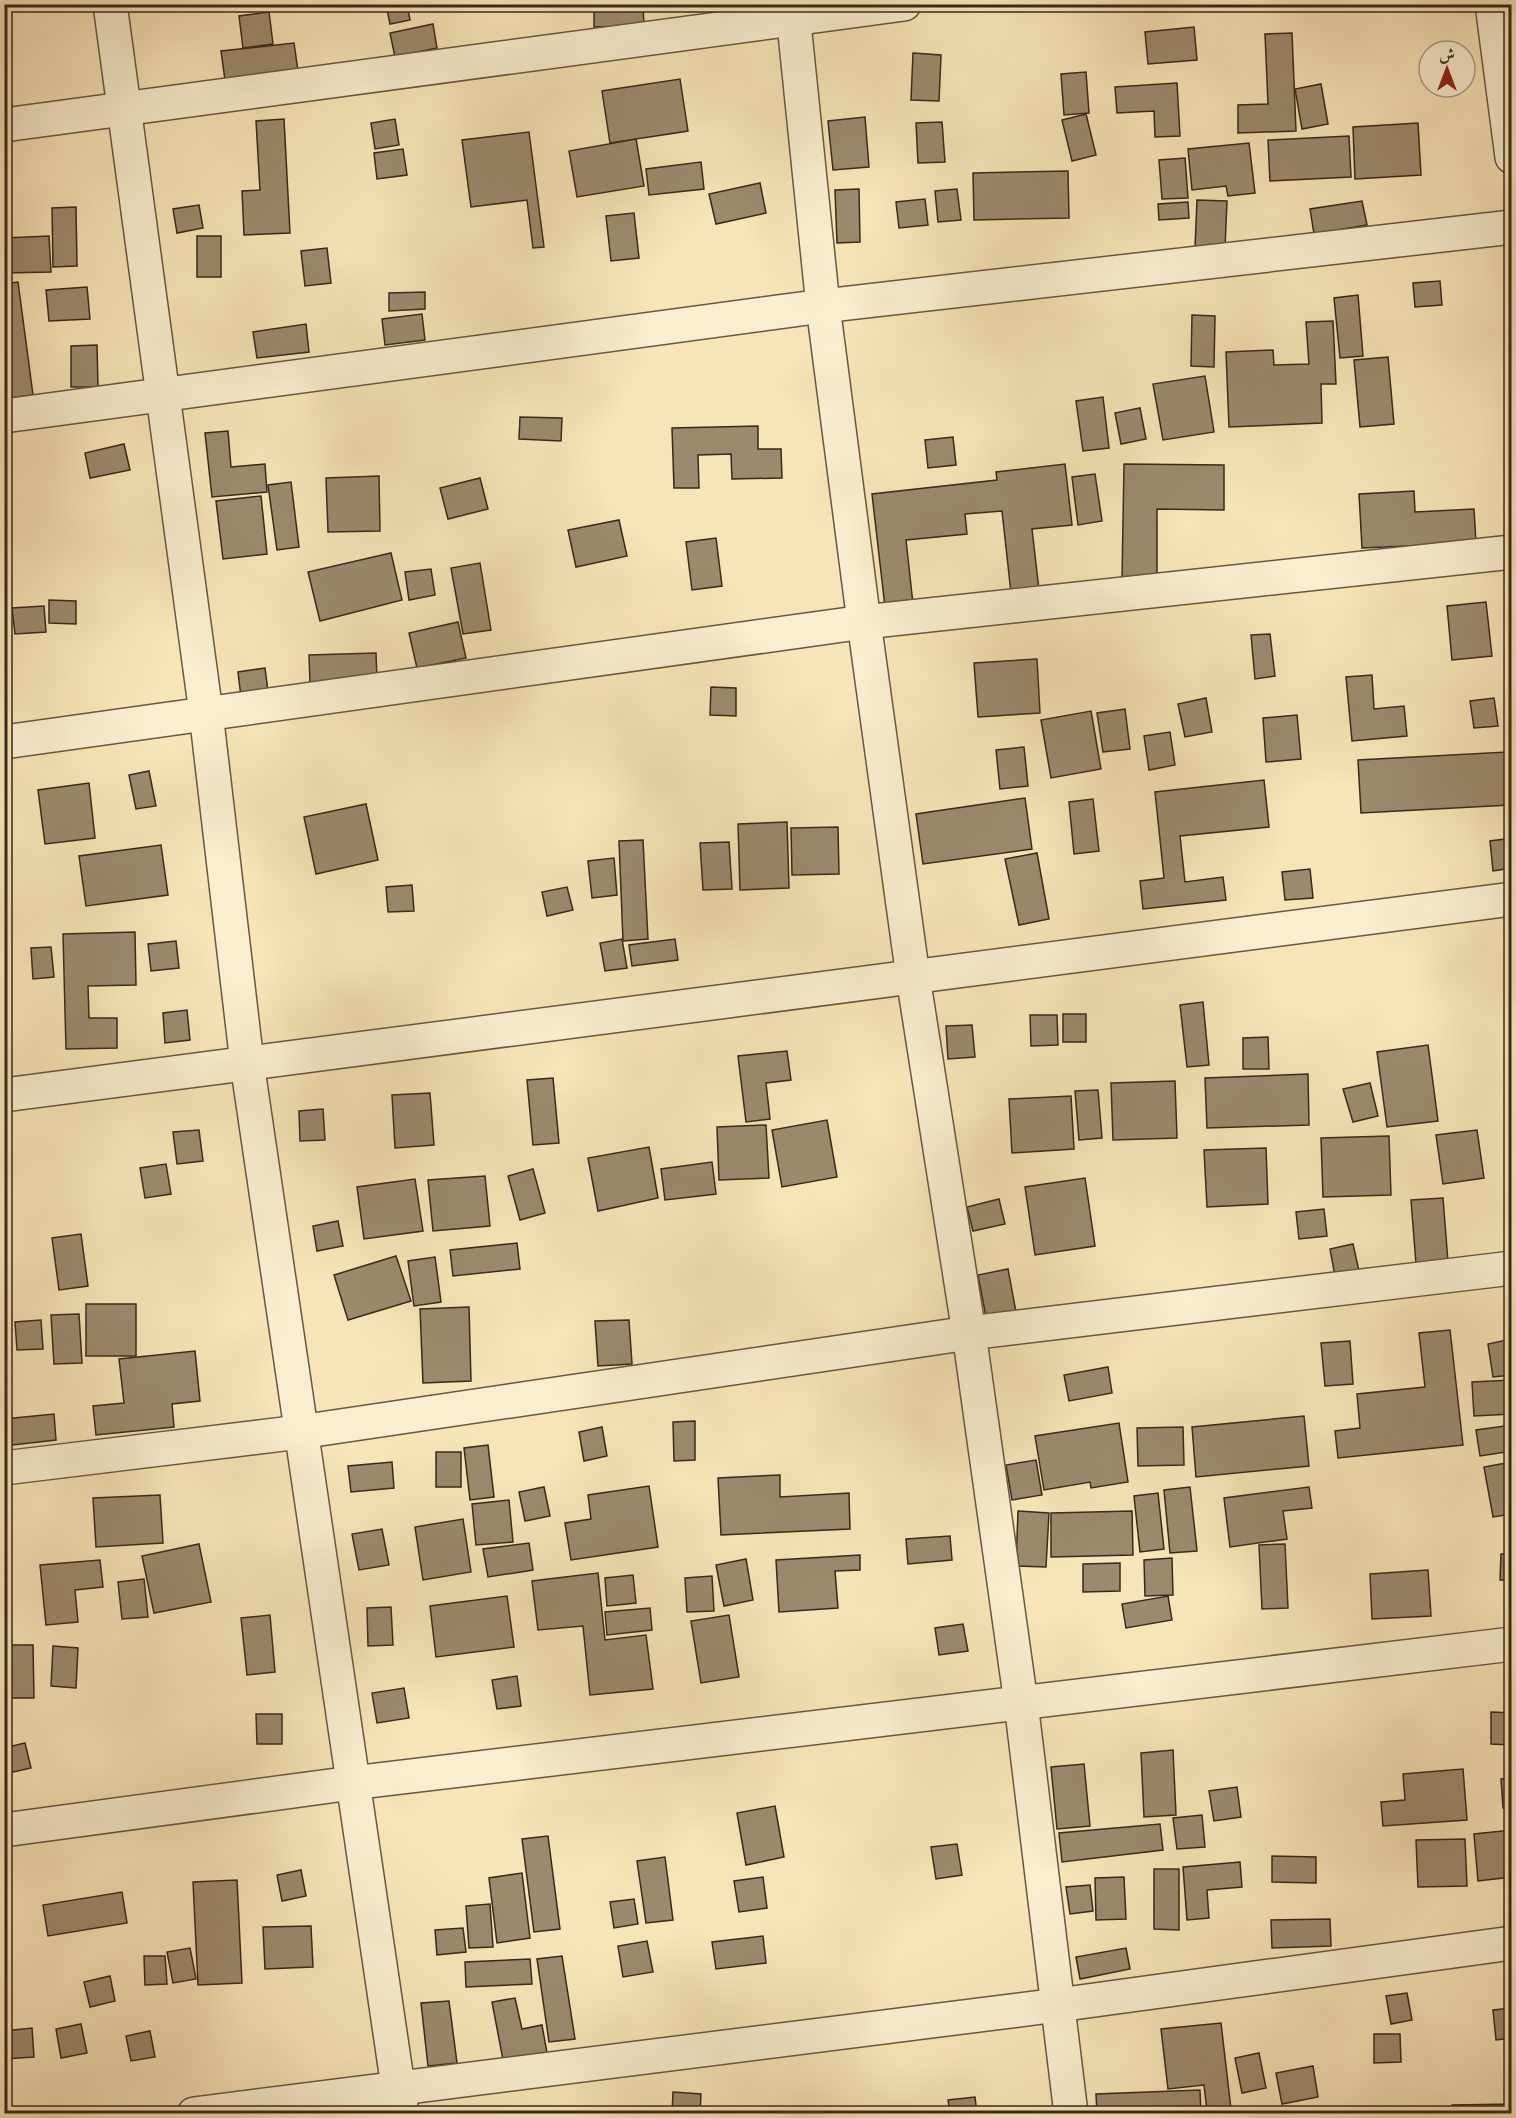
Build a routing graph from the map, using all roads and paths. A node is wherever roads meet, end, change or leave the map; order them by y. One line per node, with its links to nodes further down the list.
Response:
1 (110, 4): 5 (street)
2 (904, 4): 4 (street)
3 (1492, 4): 7 (street)
4 (793, 11): 5 (street); 9 (street)
5 (122, 108): 6 (street); 10 (street)
6 (4, 125)
7 (1512, 156)
8 (1512, 227): 9 (street)
9 (823, 306): 10 (street); 13 (street)
10 (163, 394): 11 (street); 14 (street)
11 (4, 416)
12 (1512, 552): 13 (street)
13 (864, 622): 14 (street); 17 (street)
14 (206, 712): 15 (street); 18 (street)
15 (4, 742)
16 (1512, 899): 17 (street)
17 (913, 977): 18 (street); 21 (street)
18 (247, 1063): 19 (street); 22 (street)
19 (4, 1095)
20 (1512, 1268): 21 (street)
21 (969, 1333): 22 (street); 25 (street)
22 (300, 1432): 23 (street); 26 (street)
23 (4, 1468)
24 (1512, 1644): 25 (street)
25 (1021, 1703): 26 (street); 29 (street)
26 (352, 1783): 27 (street); 30 (street)
27 (4, 1830)
28 (1512, 1943): 29 (street)
29 (1058, 2005): 30 (street); 32 (street)
30 (401, 2101): 31 (street)
31 (194, 2114)
32 (1071, 2114)

